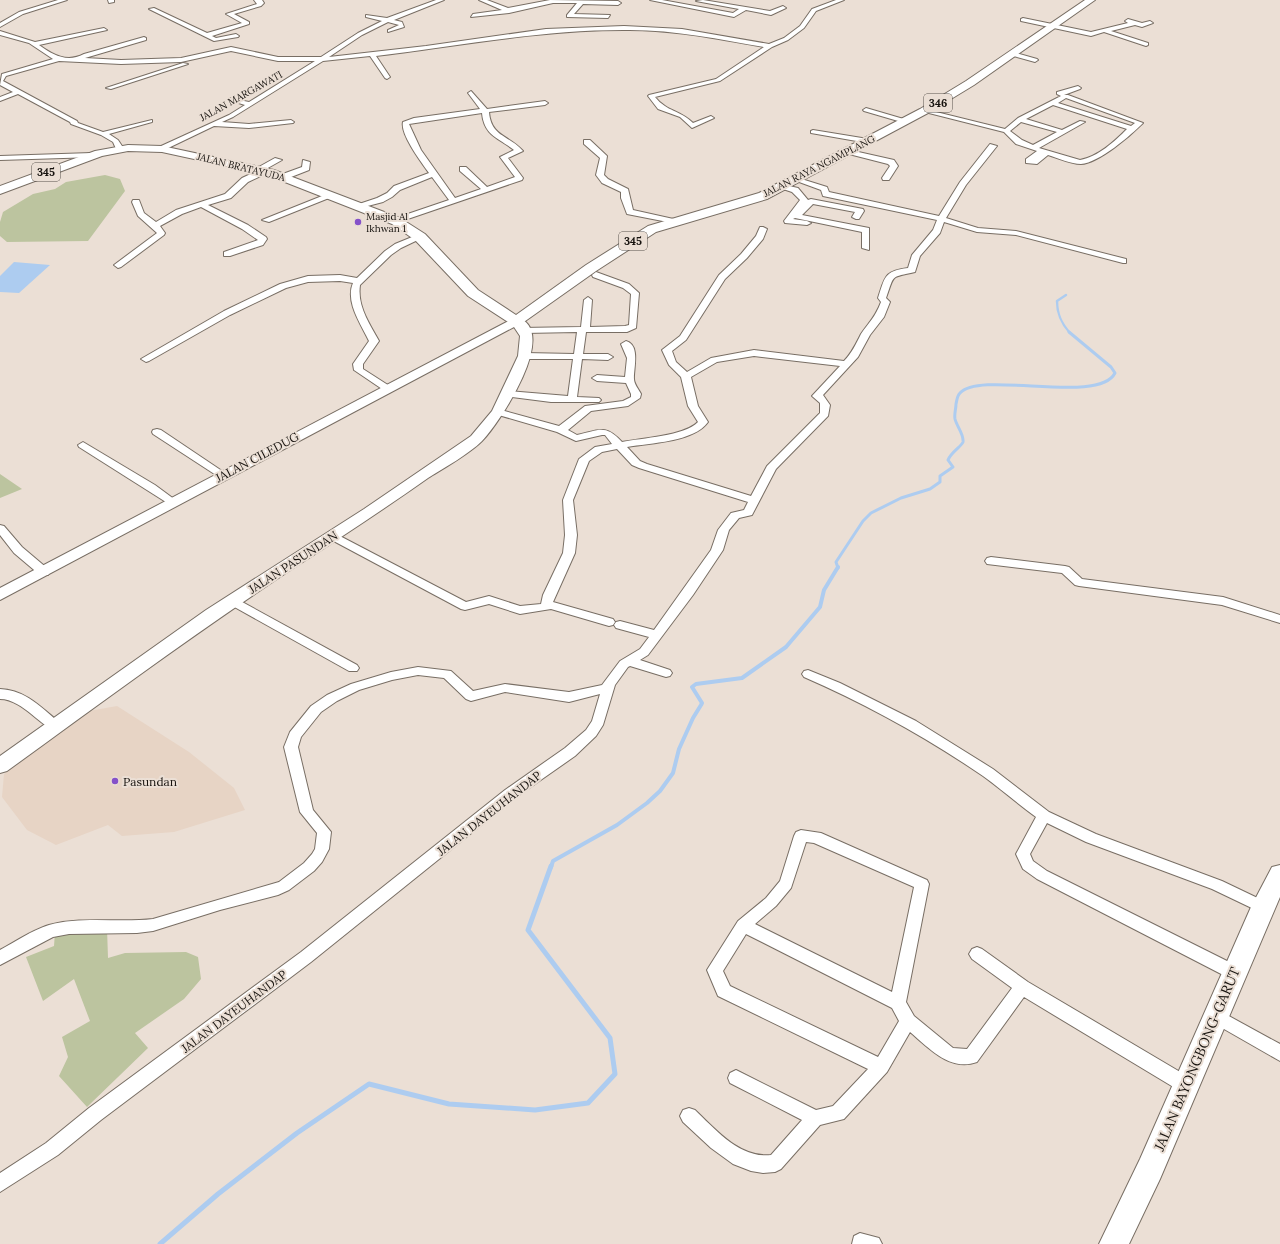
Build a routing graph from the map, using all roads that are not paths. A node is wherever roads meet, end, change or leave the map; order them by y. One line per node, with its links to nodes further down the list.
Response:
1 (64, 0): 39 (street)
2 (259, 0): 45 (street)
3 (441, 0): 30 (street, JALAN MARGAWATI)
4 (482, 0): 16 (street)
5 (515, 0): 18 (street)
6 (582, 0): 11 (street); 14 (street); 22 (street)
7 (653, 0): 28 (street)
8 (694, 0): 12 (street)
9 (841, 0): 53 (street)
10 (1091, 0): 40 (main road, JALAN RAYA NGAMPLANG / 346)
11 (555, 1): 18 (street); 19 (street)
12 (707, 1): 15 (street)
13 (508, 2): 16 (street)
14 (618, 3)
15 (732, 3): 23 (street)
16 (494, 5): 24 (street)
17 (762, 5): 26 (street)
18 (528, 6): 24 (street)
19 (564, 6)
20 (783, 8): 26 (street)
21 (152, 9): 45 (street)
22 (577, 9): 25 (street); 32 (street)
23 (744, 9): 26 (street); 28 (street)
24 (508, 10): 31 (street)
25 (615, 10)
26 (753, 10)
27 (388, 13): 30 (street)
28 (734, 15): 33 (street)
29 (368, 16): 34 (street)
30 (400, 16): 34 (street, JALAN MARGAWATI)
31 (473, 16)
32 (608, 16)
33 (747, 18)
34 (388, 20): 43 (street); 58 (street, JALAN MARGAWATI)
35 (1023, 20): 40 (street)
36 (1128, 21): 37 (street)
37 (1135, 23): 38 (street); 42 (street)
38 (1150, 23)
39 (0, 25)
40 (1052, 26): 42 (street); 55 (main road, JALAN RAYA NGAMPLANG / 346)
41 (104, 30): 51 (street)
42 (1102, 30): 52 (street)
43 (390, 31)
44 (0, 33): 47 (street)
45 (208, 35): 49 (street)
46 (236, 36): 49 (street)
47 (14, 37): 50 (street); 51 (street)
48 (144, 39): 60 (street)
49 (216, 40): 54 (street)
50 (2, 41)
51 (38, 44): 59 (street)
52 (1146, 44)
53 (770, 46): 56 (street); 78 (street)
54 (217, 49): 57 (street); 58 (street)
55 (1012, 54): 61 (street); 77 (main road, JALAN RAYA NGAMPLANG / 346)
56 (372, 55): 58 (street); 62 (street)
57 (189, 58): 60 (street); 64 (street)
58 (324, 58): 74 (street, JALAN MARGAWATI)
59 (59, 59): 60 (street); 63 (street)
60 (77, 60)
61 (1035, 60)
62 (387, 77)
63 (0, 81): 66 (street)
64 (109, 88)
65 (1078, 88): 69 (street)
66 (18, 92): 70 (street); 89 (street)
67 (471, 93): 76 (street)
68 (1088, 94): 69 (street)
69 (1069, 97): 73 (street); 85 (street)
70 (1, 98)
71 (231, 99): 74 (street)
72 (545, 103): 76 (street)
73 (1052, 103): 79 (street); 85 (street)
74 (250, 104): 84 (street, JALAN MARGAWATI)
75 (866, 110): 81 (street)
76 (485, 111): 103 (street); 108 (street)
77 (924, 111): 81 (main road, JALAN RAYA NGAMPLANG / 346); 86 (street)
78 (711, 118)
79 (1020, 119): 86 (street); 88 (street)
80 (150, 121): 89 (street)
81 (905, 121): 90 (main road, JALAN RAYA NGAMPLANG / 346)
82 (291, 122): 84 (street)
83 (1082, 122): 88 (street)
84 (214, 124): 95 (street, JALAN MARGAWATI)
85 (1132, 128): 93 (street)
86 (1006, 131): 93 (street)
87 (813, 132): 90 (street)
88 (1063, 132): 93 (street)
89 (102, 134): 94 (street)
90 (868, 141): 96 (main road, JALAN RAYA NGAMPLANG / 346)
91 (587, 142): 120 (street)
92 (993, 146): 117 (street)
93 (1033, 148)
94 (120, 149): 95 (main road, JALAN BRATAYUDA / 345); 97 (main road, JALAN BRATAYUDA / 345)
95 (162, 149): 102 (main road, JALAN BRATAYUDA / 345)
96 (848, 151): 105 (street); 106 (main road, JALAN RAYA NGAMPLANG / 346)
97 (92, 155): 98 (street); 107 (main road, JALAN BRATAYUDA / 345)
98 (0, 158)
99 (278, 160): 102 (street)
100 (306, 162): 104 (street)
101 (463, 169): 108 (street)
102 (262, 170): 104 (main road, JALAN BRATAYUDA / 345); 114 (street)
103 (434, 173): 111 (street); 115 (street)
104 (283, 177): 110 (main road, JALAN BRATAYUDA / 345)
105 (886, 178)
106 (795, 179): 109 (main road, JALAN RAYA NGAMPLANG / 346); 117 (street)
107 (0, 190)
108 (486, 190): 111 (street)
109 (775, 190): 112 (street); 120 (main road, JALAN RAYA NGAMPLANG / 345)
110 (330, 196): 115 (main road, JALAN BRATAYUDA / 345); 118 (street)
111 (453, 201): 119 (street)
112 (808, 201): 116 (street); 125 (street)
113 (136, 202): 121 (street)
114 (200, 204): 121 (street); 127 (street)
115 (359, 207): 119 (main road, JALAN BRATAYUDA / 345)
116 (856, 218)
117 (941, 219): 128 (street); 140 (street, JALAN DAYEUHANDAP)
118 (266, 220)
119 (396, 222): 124 (main road, JALAN BRATAYUDA / 345)
120 (675, 222): 133 (main road, JALAN RAYA NGAMPLANG / 345)
121 (156, 225): 123 (street)
122 (763, 229): 141 (street)
123 (161, 233): 126 (street); 129 (street)
124 (420, 237): 131 (street); 133 (main road, JALAN BRATAYUDA / 345)
125 (866, 248)
126 (147, 252)
127 (227, 254)
128 (1123, 261)
129 (118, 265)
130 (596, 275): 134 (street)
131 (357, 281): 139 (street); 144 (street)
132 (588, 300): 134 (street)
133 (520, 325): 134 (street); 136 (street, JALAN PASUNDAN); 144 (street, JALAN CILEDUG)
134 (584, 330): 137 (street)
135 (626, 344): 143 (street)
136 (525, 356): 137 (street); 145 (street, JALAN PASUNDAN)
137 (578, 356): 138 (street); 146 (street)
138 (608, 357)
139 (146, 359)
140 (846, 364): 141 (street); 154 (street, JALAN DAYEUHANDAP)
141 (686, 376): 151 (street)
142 (597, 378): 143 (street)
143 (629, 380): 149 (street)
144 (388, 389): 153 (street, JALAN CILEDUG)
145 (507, 394): 146 (street); 148 (street, JALAN PASUNDAN)
146 (572, 400): 147 (street)
147 (596, 400)
148 (498, 412): 149 (street); 157 (street, JALAN PASUNDAN)
149 (561, 430): 151 (street)
150 (156, 432): 153 (street)
151 (616, 441): 154 (street); 162 (street)
152 (83, 445): 155 (street)
153 (223, 475): 155 (street, JALAN CILEDUG)
154 (754, 500): 164 (street, JALAN DAYEUHANDAP)
155 (173, 502): 159 (street, JALAN CILEDUG)
156 (0, 528): 159 (street)
157 (332, 536): 161 (street, JALAN PASUNDAN); 162 (street)
158 (991, 561): 163 (street)
159 (44, 572): 160 (street, JALAN CILEDUG)
160 (0, 595)
161 (233, 601): 166 (street); 171 (street, JALAN PASUNDAN)
162 (547, 604): 164 (street)
163 (1280, 619)
164 (656, 635): 165 (street, JALAN DAYEUHANDAP)
165 (626, 662): 167 (street); 169 (street, JALAN DAYEUHANDAP)
166 (353, 668)
167 (666, 673)
168 (808, 674): 173 (street)
169 (609, 686): 178 (street); 190 (street, JALAN DAYEUHANDAP)
170 (0, 694): 171 (street)
171 (56, 727): 172 (street, JALAN PASUNDAN)
172 (0, 766)
173 (1044, 816): 175 (street); 179 (street)
174 (1280, 874): 175 (main road, JALAN BAYONGBONG-GARUT)
175 (1264, 907): 179 (main road, JALAN BAYONGBONG-GARUT)
176 (743, 925): 181 (street); 181 (street); 185 (street)
177 (977, 954): 180 (street)
178 (0, 958)
179 (1235, 974): 182 (main road, JALAN BAYONGBONG-GARUT)
180 (1022, 987): 183 (street); 187 (street)
181 (898, 1003): 183 (street)
182 (1216, 1016): 184 (street); 187 (main road, JALAN BAYONGBONG-GARUT)
183 (908, 1021): 185 (street)
184 (1280, 1053)
185 (881, 1067): 189 (street)
186 (736, 1078): 189 (street)
187 (1186, 1085): 191 (main road, JALAN BAYONGBONG-GARUT)
188 (688, 1116): 189 (street)
189 (815, 1118)
190 (0, 1183)
191 (1114, 1244)

